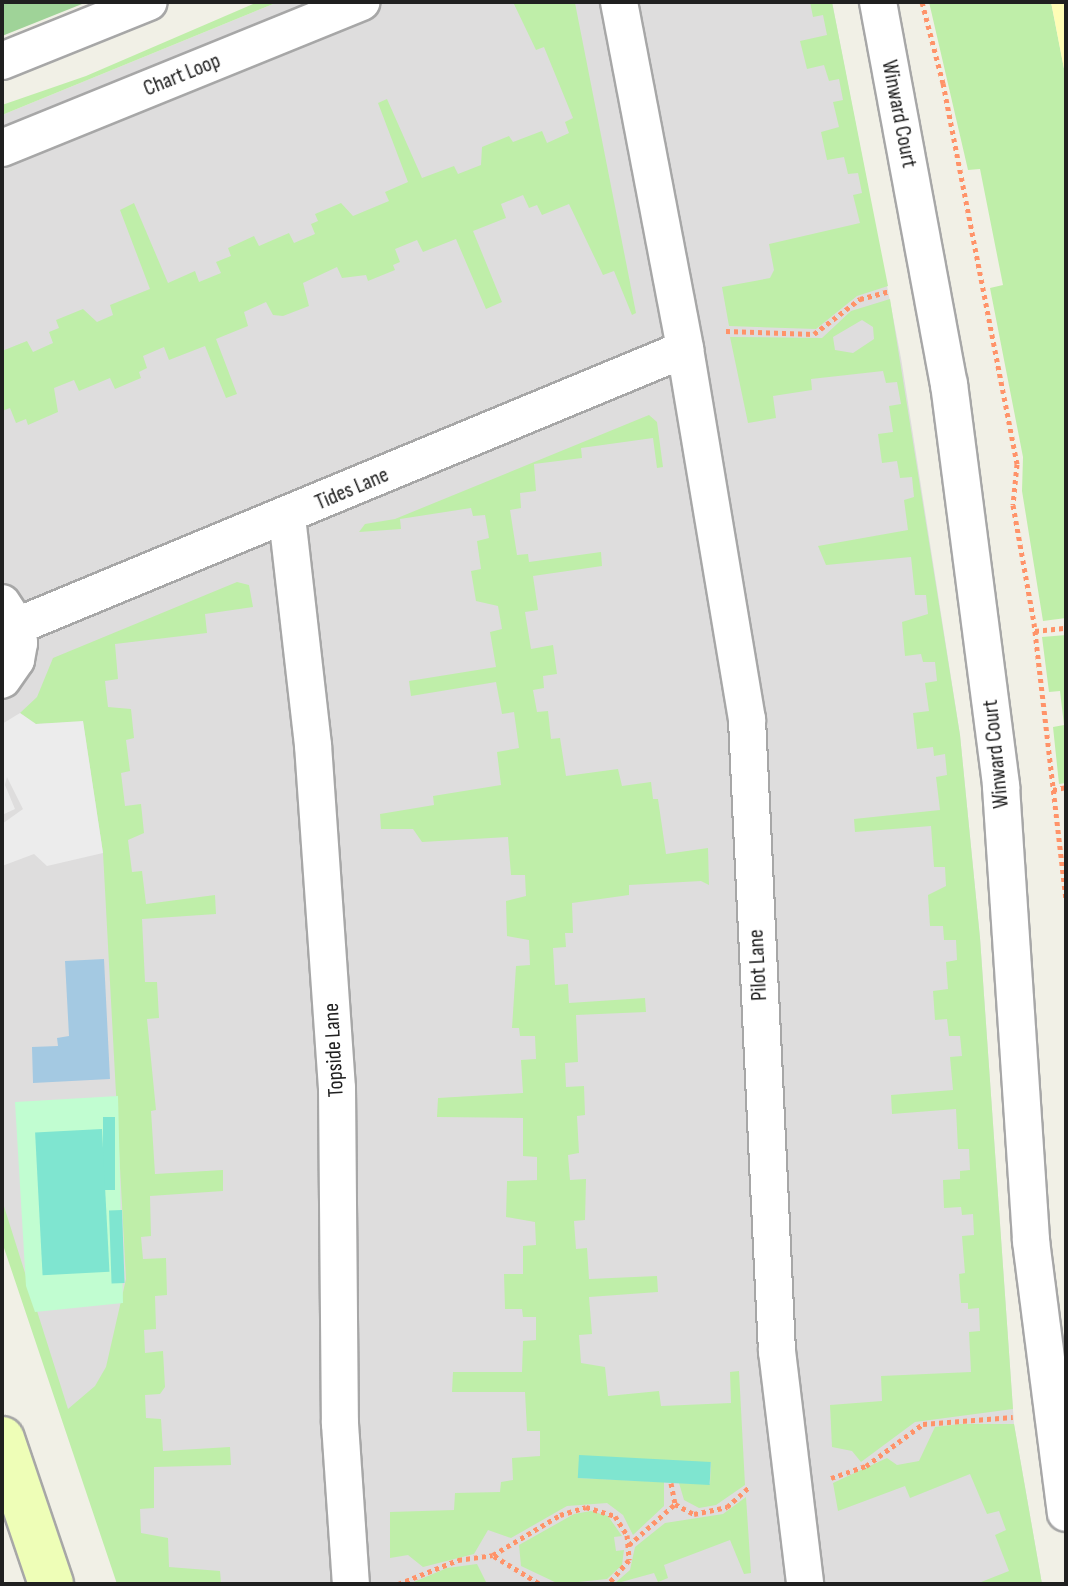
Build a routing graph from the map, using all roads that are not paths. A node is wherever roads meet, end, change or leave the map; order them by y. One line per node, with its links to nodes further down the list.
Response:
1 (149, 2): 5 (street)
2 (361, 2): 6 (street, Chart Loop)
3 (619, 2): 7 (street)
4 (878, 2): 12 (street, Winward Court)
5 (2, 61)
6 (2, 148)
7 (685, 349): 8 (street, Tides Lane); 15 (street, Pilot Lane)
8 (287, 517): 9 (street, Tides Lane); 14 (street, Topside Lane)
9 (10, 615): 10 (street, Tides Lane)
10 (2, 680)
11 (2, 1439): 13 (street)
12 (1066, 1513)
13 (51, 1584)
14 (351, 1584)
15 (805, 1584)

